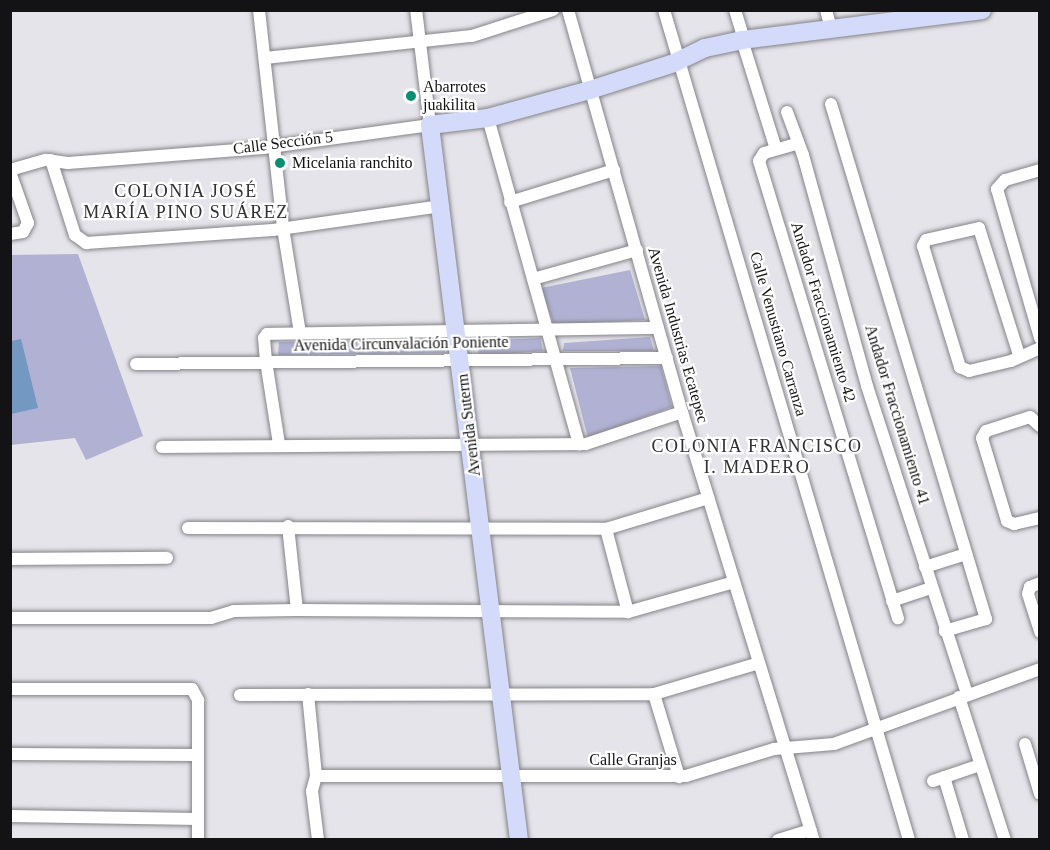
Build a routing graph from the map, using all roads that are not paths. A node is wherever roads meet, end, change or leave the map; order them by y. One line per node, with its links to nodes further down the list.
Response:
1 (259, 10): 14 (street)
2 (416, 10): 13 (street, Avenida Suterm)
3 (553, 10): 13 (street)
4 (568, 10): 16 (street, Avenida Industrias Ecatepec)
5 (664, 10): 15 (street, Calle Venustiano Carranza)
6 (735, 10): 12 (street)
7 (826, 10): 11 (street)
8 (982, 10): 9 (street, Calle Sección 5)
9 (933, 13): 10 (street, Calle Sección 5)
10 (872, 17): 11 (street, Calle Sección 5)
11 (831, 29): 12 (street, Calle Sección 5)
12 (743, 40): 15 (street, Calle Sección 5); 23 (street)
13 (420, 43): 14 (street); 20 (street, Avenida Suterm)
14 (265, 58): 22 (street)
15 (680, 60): 16 (street, Calle Sección 5); 83 (street, Calle Venustiano Carranza)
16 (590, 90): 19 (street, Calle Sección 5); 25 (street, Avenida Industrias Ecatepec)
17 (831, 104): 60 (street)
18 (787, 112): 21 (street, Andador Fraccionamiento 41)
19 (488, 118): 20 (street, Calle Sección 5); 28 (street)
20 (430, 125): 22 (street, Calle Sección 5); 29 (street, Avenida Suterm)
21 (796, 144): 23 (street); 63 (street, Andador Fraccionamiento 41)
22 (273, 146): 24 (street, Calle Sección 5); 32 (street)
23 (776, 149): 67 (street, Andador Fraccionamiento 42)
24 (51, 160): 27 (street, Calle Sección 5); 32 (street)
25 (614, 170): 28 (street); 34 (street, Avenida Industrias Ecatepec)
26 (1040, 170): 40 (street)
27 (10, 171): 31 (street)
28 (510, 202): 35 (street)
29 (441, 206): 32 (street); 39 (street, Avenida Suterm)
30 (10, 214): 31 (street)
31 (25, 214): 33 (street)
32 (283, 228): 38 (street)
33 (10, 234)
34 (637, 250): 35 (street); 36 (street, Avenida Industrias Ecatepec)
35 (533, 279): 37 (street)
36 (658, 328): 37 (street, Avenida Circunvalación Poniente); 44 (street, Avenida Industrias Ecatepec)
37 (546, 330): 39 (street, Avenida Circunvalación Poniente); 43 (street)
38 (300, 333): 39 (street, Avenida Circunvalación Poniente); 45 (street, Avenida Circunvalación Poniente)
39 (458, 333): 46 (street, Avenida Suterm)
40 (1039, 336)
41 (1040, 348): 42 (street)
42 (1019, 355): 42 (street)
43 (554, 358): 44 (street, Avenida Circunvalación Poniente); 46 (street, Avenida Circunvalación Poniente); 52 (street)
44 (667, 358): 48 (street, Avenida Industrias Ecatepec)
45 (266, 362): 46 (street, Avenida Circunvalación Poniente); 47 (street, Avenida Circunvalación Poniente); 50 (street)
46 (461, 362): 51 (street, Avenida Suterm)
47 (136, 364)
48 (682, 412): 52 (street); 54 (street, Avenida Industrias Ecatepec)
49 (1040, 426): 55 (street)
50 (279, 444): 51 (street); 53 (street)
51 (471, 444): 52 (street); 58 (street, Avenida Suterm)
52 (579, 445)
53 (162, 447)
54 (708, 498): 59 (street); 64 (street, Avenida Industrias Ecatepec)
55 (1040, 518)
56 (288, 526): 57 (street); 58 (street); 68 (street)
57 (188, 528)
58 (481, 528): 59 (street); 69 (street, Avenida Suterm)
59 (606, 529): 70 (street)
60 (966, 554): 63 (street); 73 (street)
61 (167, 558): 62 (street)
62 (10, 559)
63 (925, 567): 66 (street, Andador Fraccionamiento 41)
64 (734, 582): 70 (street); 75 (street, Avenida Industrias Ecatepec)
65 (1040, 583): 74 (street)
66 (931, 588): 67 (street); 73 (street, Andador Fraccionamiento 41)
67 (892, 601): 72 (street, Andador Fraccionamiento 42)
68 (297, 610): 69 (street); 71 (street)
69 (491, 611): 70 (street); 79 (street, Avenida Suterm)
70 (628, 612)
71 (10, 618)
72 (898, 618)
73 (945, 631): 82 (street, Andador Fraccionamiento 41)
74 (1040, 632)
75 (759, 663): 80 (street); 85 (street, Avenida Industrias Ecatepec)
76 (1040, 669): 82 (street, Calle Granjas)
77 (10, 690): 87 (street)
78 (308, 693): 79 (street); 81 (street); 89 (street)
79 (501, 694): 80 (street); 90 (street, Avenida Suterm)
80 (654, 694): 91 (street)
81 (240, 695)
82 (963, 696): 83 (street, Calle Granjas); 88 (street, Andador Fraccionamiento 41)
83 (877, 728): 85 (street, Calle Granjas); 100 (street, Calle Venustiano Carranza)
84 (1025, 744): 92 (street)
85 (786, 747): 91 (street, Calle Granjas); 95 (street, Avenida Industrias Ecatepec)
86 (10, 754): 87 (street)
87 (198, 756): 94 (street)
88 (980, 765): 101 (street); 102 (street, Andador Fraccionamiento 41)
89 (316, 776): 90 (street, Calle Granjas); 97 (street)
90 (511, 777): 91 (street, Calle Granjas); 98 (street, Avenida Suterm)
91 (679, 777)
92 (1040, 794)
93 (10, 816): 94 (street)
94 (198, 819): 96 (street)
95 (813, 835): 99 (street)
96 (198, 840)
97 (318, 840)
98 (519, 840)
99 (778, 840)
100 (909, 840)
101 (963, 840)
102 (1005, 840)

